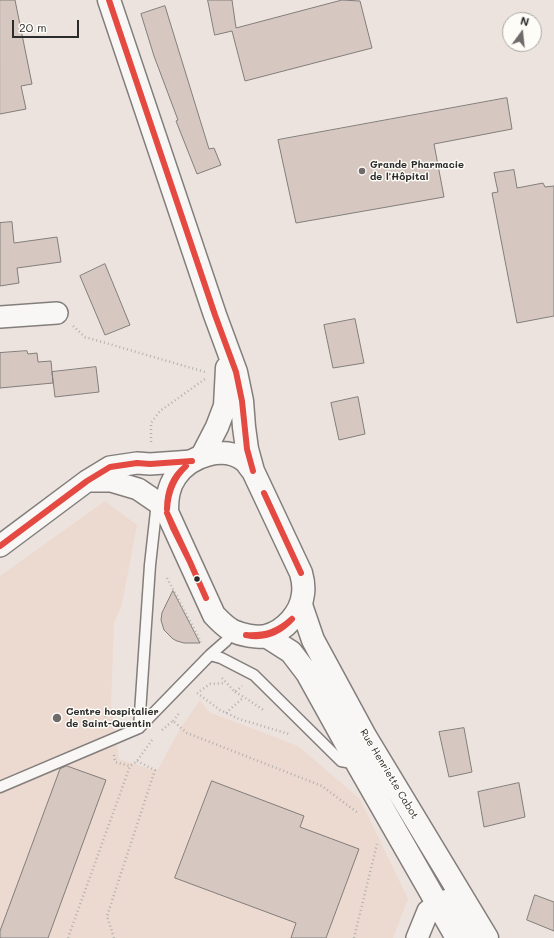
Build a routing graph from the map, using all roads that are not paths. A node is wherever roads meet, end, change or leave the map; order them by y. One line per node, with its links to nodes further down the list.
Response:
1 (109, 0): 4 (street)
2 (57, 313): 3 (street)
3 (0, 317)
4 (228, 353): 5 (street); 6 (street)
5 (197, 458): 6 (street); 7 (street); 8 (street)
6 (252, 471): 10 (street)
7 (87, 481): 8 (street); 9 (street)
8 (165, 500): 11 (street); 14 (lane)
9 (0, 546)
10 (301, 605): 12 (street); 21 (street, Rue Henriette Cabot)
11 (233, 631): 12 (street); 13 (lane)
12 (266, 636): 15 (street, Rue Henriette Cabot)
13 (210, 655): 14 (lane); 15 (lane)
14 (139, 728): 16 (lane)
15 (358, 764): 17 (street, Rue Henriette Cabot)
16 (0, 787)
17 (438, 904): 18 (street); 19 (street, Rue Henriette Cabot); 20 (street)
18 (417, 938)
19 (457, 938)
20 (473, 938)
21 (487, 938)

